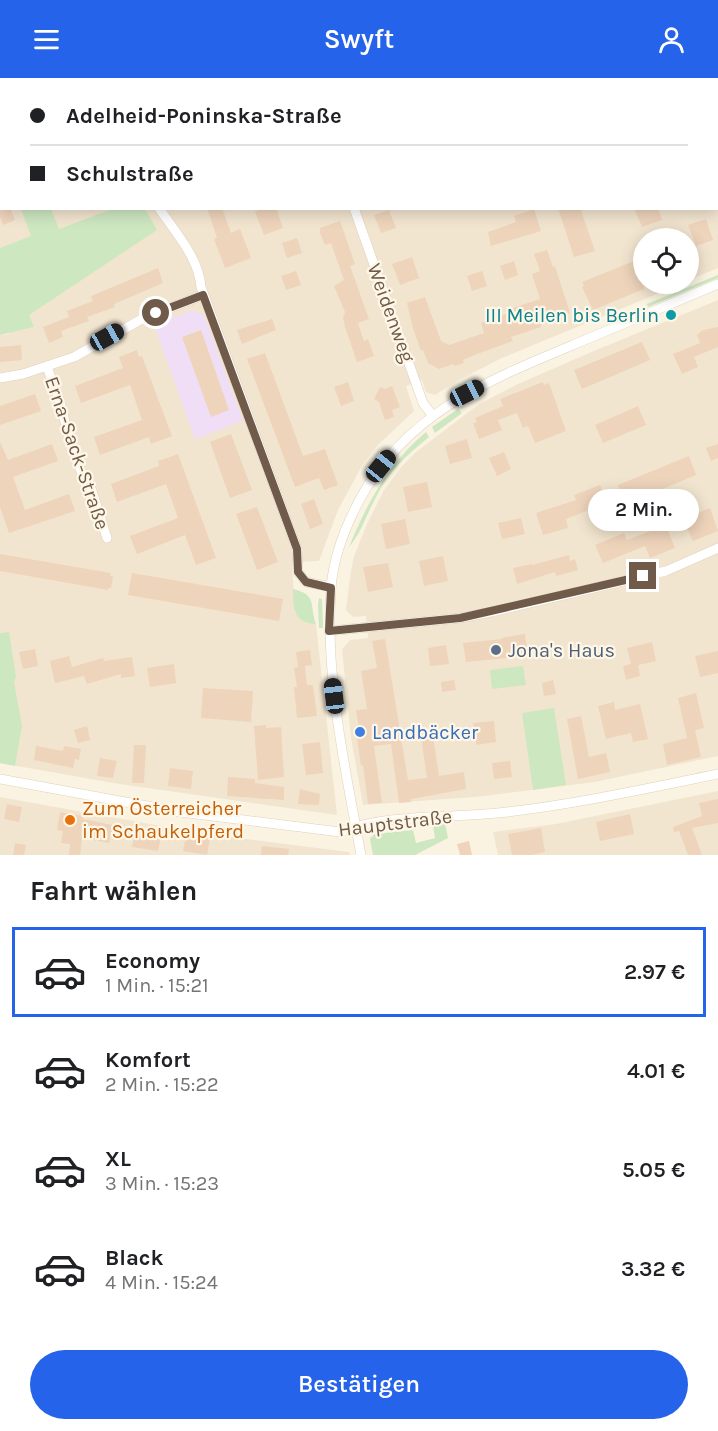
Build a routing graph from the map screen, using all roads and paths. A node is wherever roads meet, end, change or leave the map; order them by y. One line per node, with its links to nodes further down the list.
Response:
1 (160, 210): 4 (street)
2 (355, 210): 7 (street, Weidenweg)
3 (718, 284): 7 (street)
4 (203, 295): 5 (street); 10 (street)
5 (47, 367): 6 (street); 8 (street, Erna-Sack-Straße)
6 (0, 378)
7 (432, 415): 10 (street)
8 (107, 538)
9 (718, 548): 11 (street)
10 (331, 588): 11 (street)
11 (329, 631): 14 (street)
12 (718, 774): 14 (street, Hauptstraße)
13 (0, 780): 14 (street, Hauptstraße)
14 (355, 826): 15 (street)
15 (361, 855)

